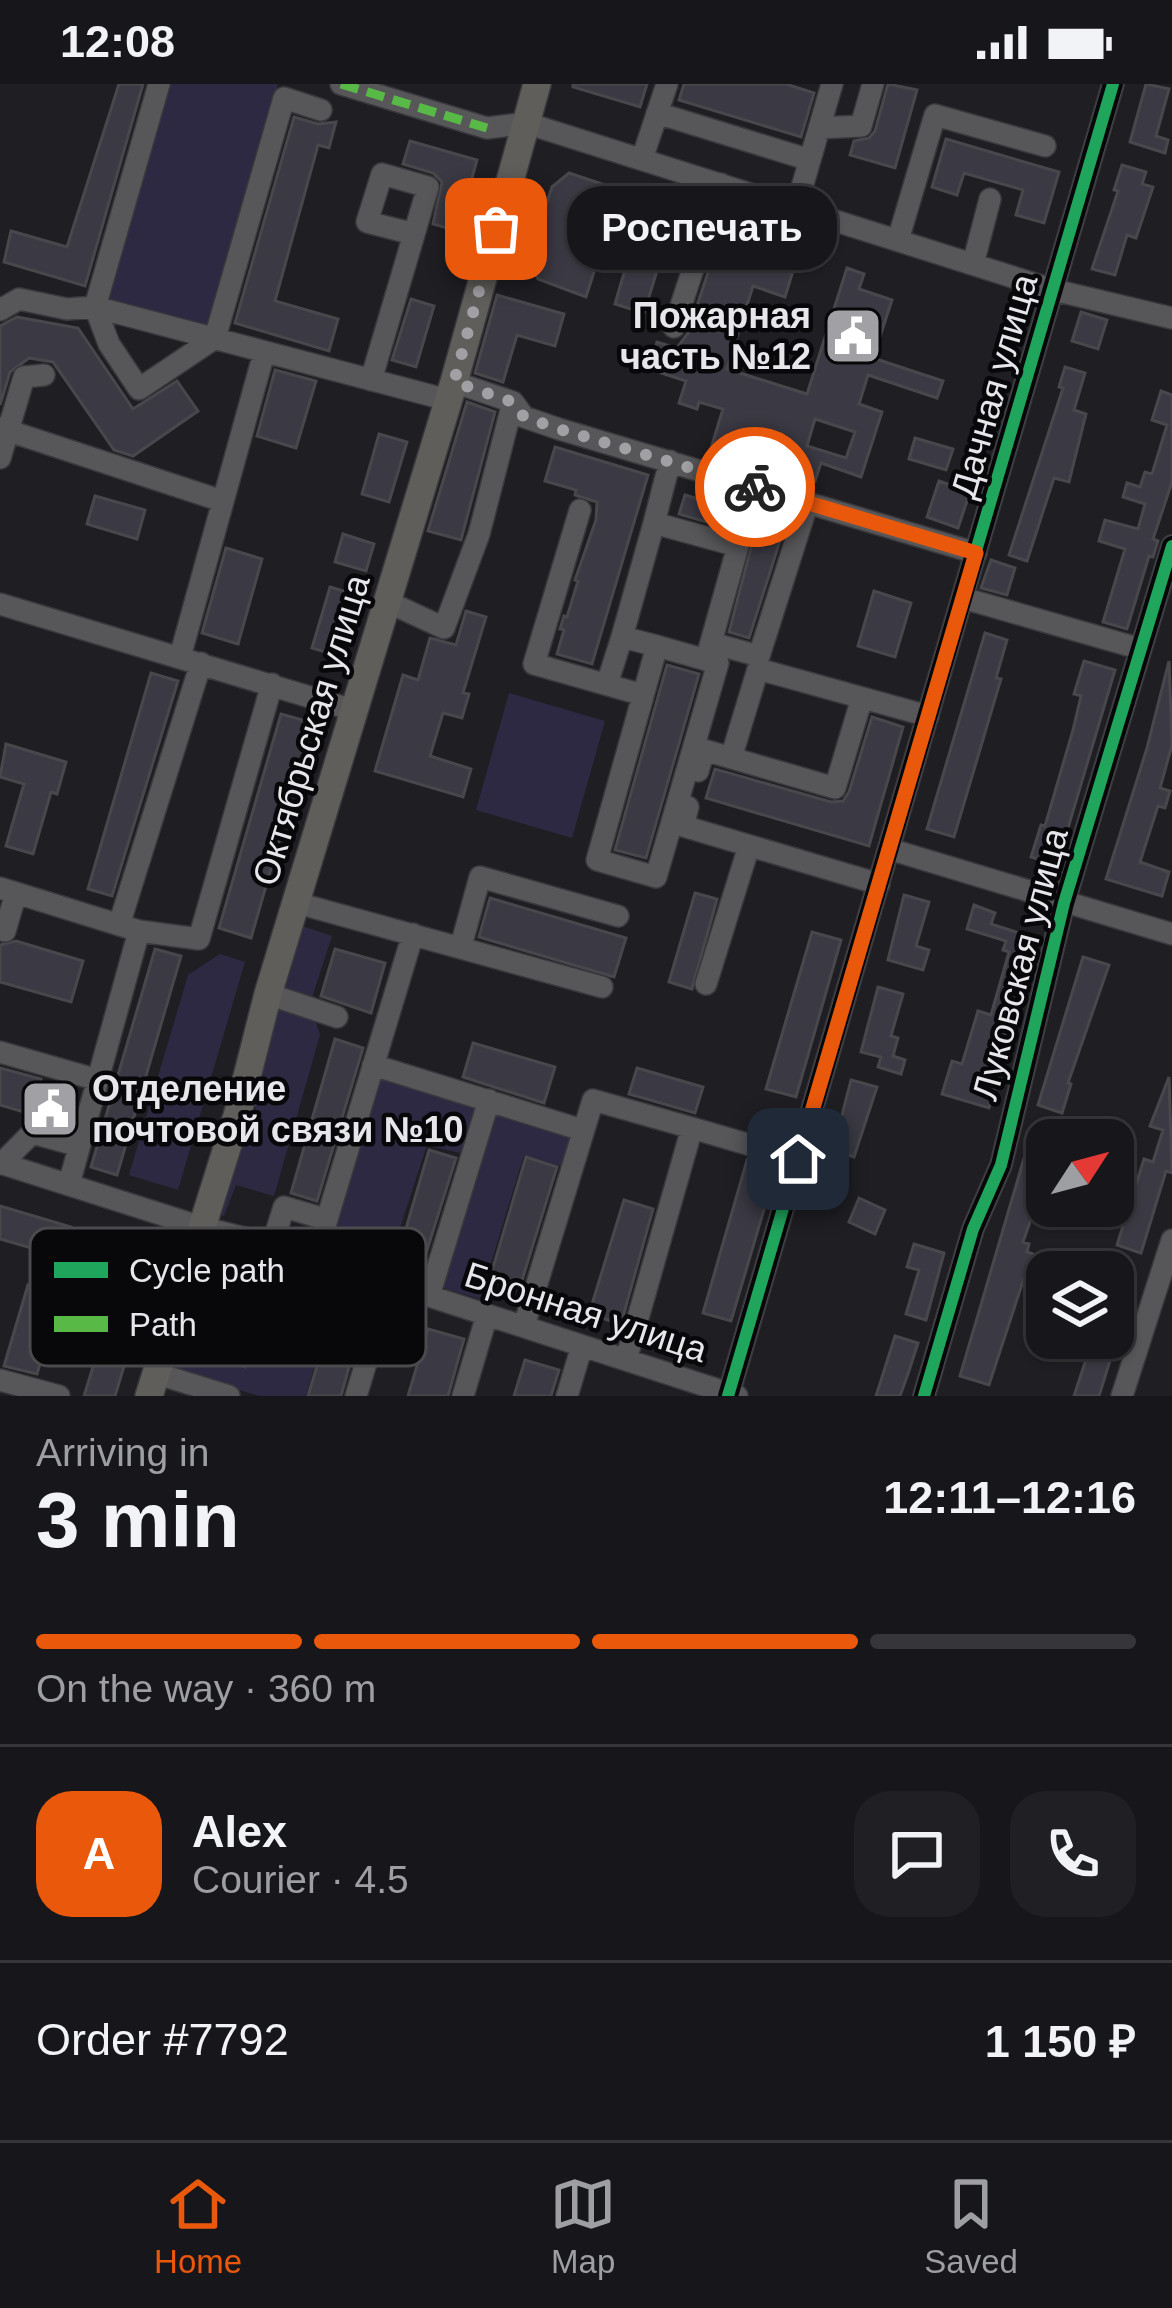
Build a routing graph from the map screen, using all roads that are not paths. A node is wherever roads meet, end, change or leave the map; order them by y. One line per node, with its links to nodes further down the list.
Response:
1 (159, 84): 22 (street)
2 (341, 84): 10 (street)
3 (538, 84): 10 (main road, Октябрьская улица)
4 (667, 84): 9 (street)
5 (832, 84): 11 (street)
6 (873, 84): 11 (street)
7 (1113, 84): 21 (street, Дачная улица)
8 (321, 110): 26 (street)
9 (657, 113): 13 (street); 14 (street)
10 (526, 123): 13 (street); 30 (main road, Октябрьская улица)
11 (819, 128): 14 (street)
12 (1045, 146): 19 (street)
13 (642, 159): 15 (street)
14 (810, 160): 17 (street)
15 (721, 184): 17 (street); 25 (street)
16 (990, 199): 20 (street)
17 (796, 208): 19 (street)
18 (414, 234): 29 (street)
19 (898, 240): 20 (street)
20 (973, 264): 21 (street)
21 (1054, 290): 24 (street); 40 (street, Дачная улица)
22 (95, 307): 23 (street); 26 (street); 26 (street)
23 (0, 310)
24 (1172, 318)
25 (674, 327)
26 (215, 338): 27 (street)
27 (264, 353): 29 (street); 35 (street)
28 (44, 375): 32 (street)
29 (371, 380): 30 (street)
30 (451, 391): 31 (street); 42 (main road, Октябрьская улица)
31 (513, 402): 34 (street); 42 (street)
32 (4, 429): 33 (street); 35 (street)
33 (0, 458)
34 (670, 461): 36 (street); 38 (street)
35 (222, 501): 48 (street)
36 (808, 502): 40 (street); 47 (street)
37 (580, 510): 50 (street)
38 (654, 523): 44 (street); 47 (street)
39 (1172, 546): 46 (street, Луковская улица)
40 (976, 553): 41 (street, Дачная улица)
41 (963, 598): 46 (street); 54 (street, Дачная улица)
42 (388, 602): 53 (main road, Октябрьская улица)
43 (0, 604): 48 (street)
44 (622, 637): 45 (street); 50 (street)
45 (657, 646): 47 (street); 51 (street)
46 (1141, 650): 60 (street, Луковская улица)
47 (709, 651): 51 (street)
48 (191, 660): 49 (street); 63 (street)
49 (272, 684): 53 (street); 63 (street)
50 (607, 684): 51 (street)
51 (643, 695)
52 (862, 698): 54 (street); 55 (street); 55 (street)
53 (353, 710): 61 (main road, Октябрьская улица)
54 (928, 716): 57 (street, Дачная улица)
55 (731, 758): 56 (street)
56 (749, 846): 58 (street); 68 (street)
57 (889, 849): 58 (street, Дачная улица); 60 (street)
58 (879, 884): 79 (street, Дачная улица)
59 (8, 891): 63 (street); 64 (street)
60 (1064, 903): 66 (street); 105 (street, Луковская улица)
61 (297, 904): 65 (street); 70 (main road, Октябрьская улица)
62 (618, 916): 67 (street)
63 (129, 928): 74 (street)
64 (5, 931)
65 (413, 934): 67 (street); 73 (street)
66 (1172, 934)
67 (460, 946): 69 (street)
68 (706, 984)
69 (602, 987)
70 (268, 994): 71 (street); 83 (main road, Октябрьская улица)
71 (338, 1016)
72 (0, 1052): 74 (street)
73 (373, 1065): 75 (street); 86 (street)
74 (98, 1080): 78 (street)
75 (489, 1100): 77 (street); 89 (street)
76 (692, 1128): 77 (street); 79 (street); 93 (street)
77 (582, 1130): 91 (street)
78 (79, 1146): 80 (street); 81 (street)
79 (798, 1159): 99 (street, Дачная улица)
80 (0, 1164): 81 (street, Бронная улица)
81 (69, 1184): 83 (street, Бронная улица)
82 (315, 1216): 85 (street)
83 (201, 1227): 84 (street, Бронная улица)
84 (205, 1228)
85 (277, 1228)
86 (324, 1228)
87 (1172, 1240): 106 (street)
88 (426, 1295): 89 (street, Бронная улица)
89 (429, 1296): 90 (street, Бронная улица)
90 (487, 1315): 91 (street, Бронная улица); 103 (street)
91 (524, 1326): 92 (street, Бронная улица)
92 (582, 1346): 93 (street, Бронная улица); 104 (street)
93 (626, 1360): 97 (street, Бронная улица)
94 (365, 1366): 102 (street)
95 (0, 1380): 100 (street)
96 (152, 1384): 98 (street)
97 (683, 1388): 99 (street, Бронная улица)
98 (197, 1391): 101 (street)
99 (732, 1395)
100 (59, 1396)
101 (229, 1396)
102 (356, 1396)
103 (463, 1396)
104 (567, 1396)
105 (924, 1396)
106 (1122, 1396)

